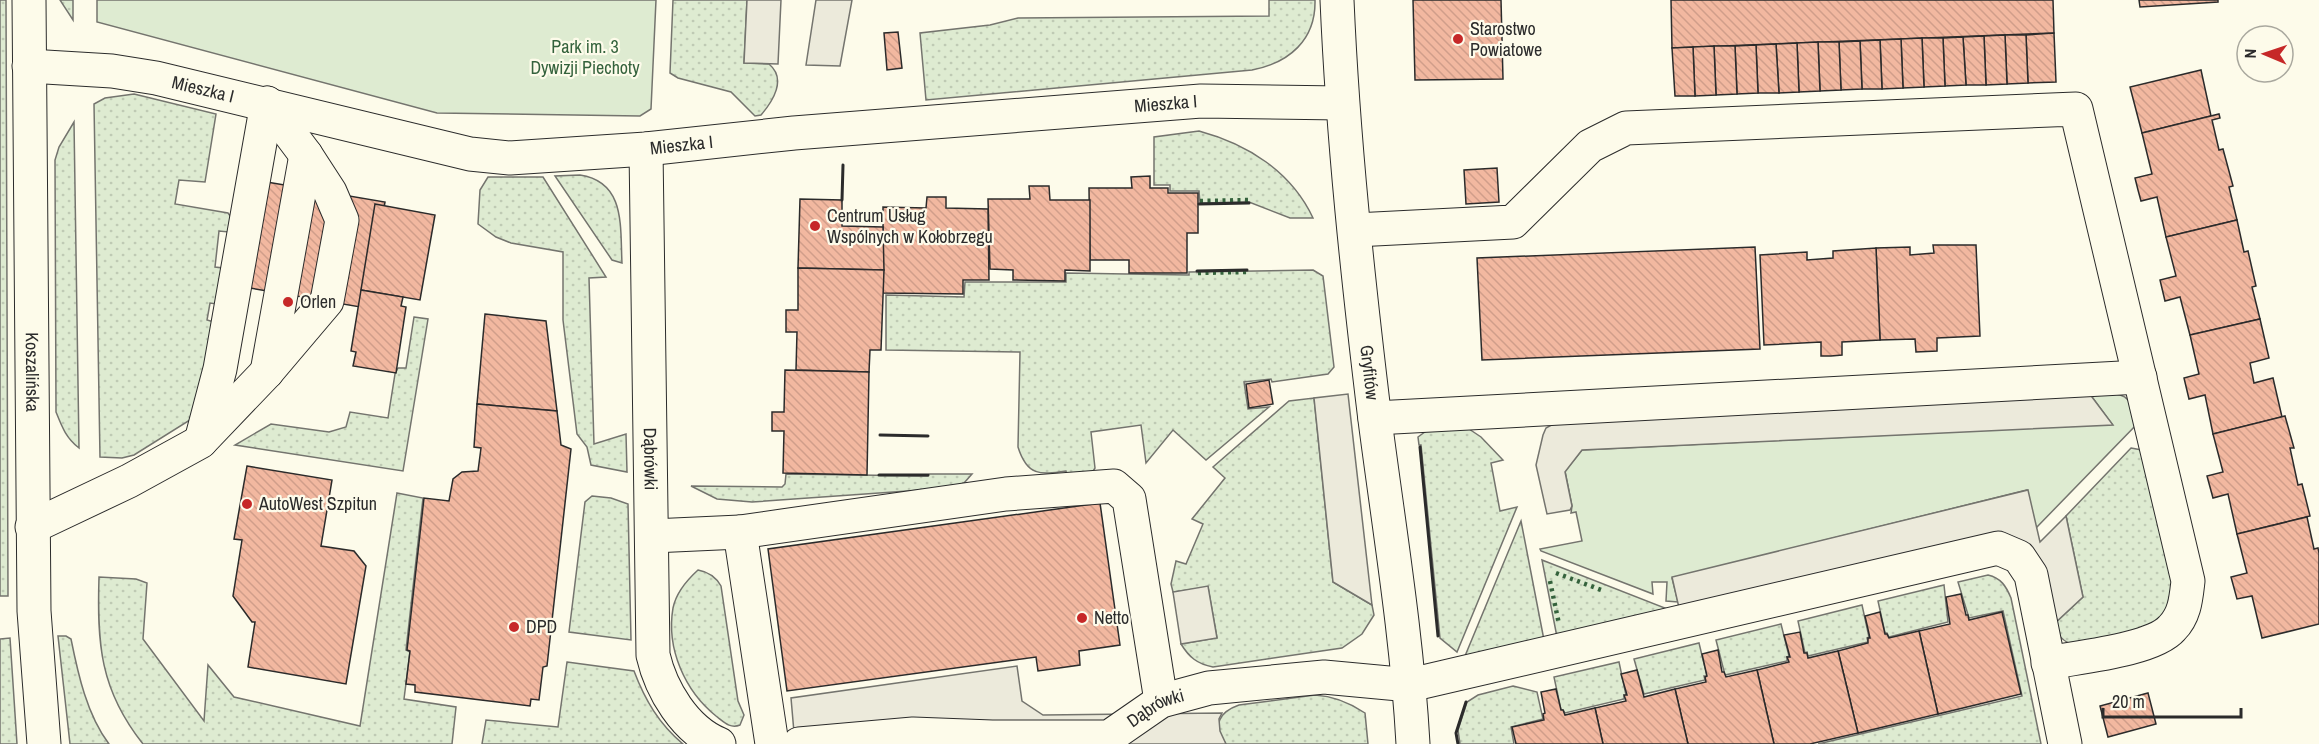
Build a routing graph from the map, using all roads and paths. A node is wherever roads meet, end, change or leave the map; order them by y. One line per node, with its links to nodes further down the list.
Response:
1 (29, 0): 3 (street, Koszalińska)
2 (1337, 0): 5 (street, Gryfitów)
3 (29, 66): 4 (street, Mieszka I); 13 (street, Koszalińska)
4 (267, 103): 6 (street, Mieszka I); 7 (street); 12 (street)
5 (1341, 103): 6 (street, Mieszka I); 8 (street, Gryfitów)
6 (646, 149): 15 (street, Dąbrówki)
7 (306, 155): 9 (street); 9 (street)
8 (1355, 230): 10 (street); 11 (street, Gryfitów)
9 (266, 373): 12 (street)
10 (2140, 377): 11 (street); 16 (street)
11 (1375, 418): 17 (street, Gryfitów)
12 (200, 442): 13 (street)
13 (32, 527): 20 (street, Koszalińska)
14 (740, 532): 15 (street); 18 (street); 22 (street)
15 (652, 536): 21 (street, Dąbrówki)
16 (2048, 663): 17 (street, Dąbrówki); 25 (street, Dąbrówki)
17 (1410, 685): 18 (street, Dąbrówki); 24 (street, Gryfitów)
18 (1161, 701): 19 (street, Dąbrówki)
19 (991, 740): 23 (street, Dąbrówki)
20 (44, 744)
21 (719, 744)
22 (772, 744)
23 (799, 744)
24 (1413, 744)
25 (2065, 744)

